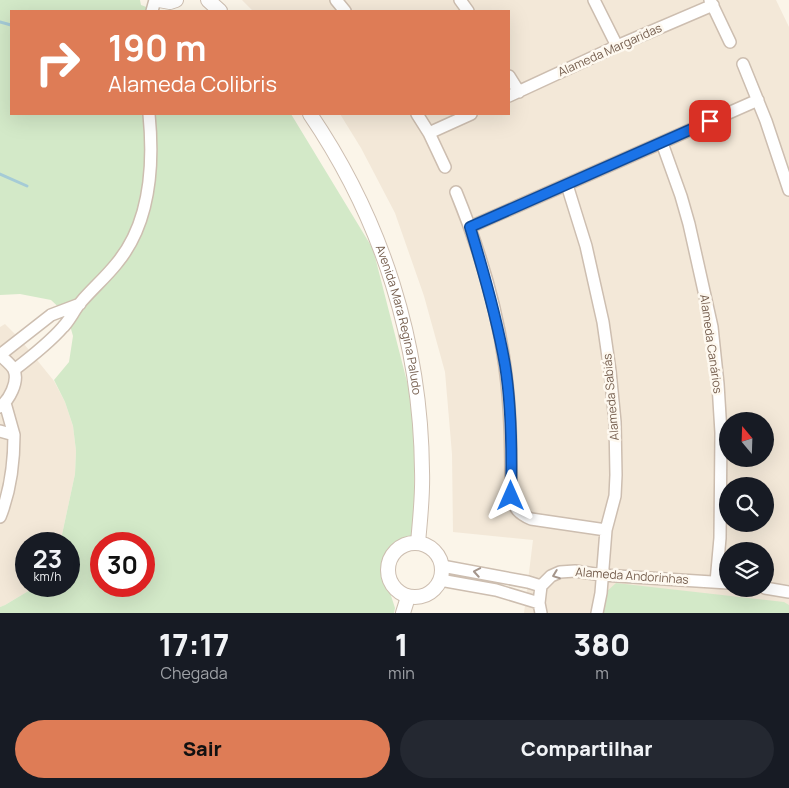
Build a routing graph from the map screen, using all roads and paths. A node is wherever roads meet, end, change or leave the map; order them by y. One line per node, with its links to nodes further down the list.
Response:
1 (159, 0): 2 (street)
2 (176, 0)
3 (208, 0): 7 (street)
4 (336, 0): 8 (street)
5 (594, 0): 10 (street)
6 (712, 3): 9 (street); 10 (street, Alameda Margaridas)
7 (219, 10)
8 (344, 10)
9 (730, 42)
10 (617, 46): 13 (street, Alameda Margaridas)
11 (743, 64): 14 (street)
12 (510, 80): 13 (street)
13 (514, 94)
14 (758, 100): 20 (street); 23 (street)
15 (148, 115): 26 (street)
16 (311, 115): 37 (street, Avenida Mara Regina Paludo)
17 (418, 115): 19 (street)
18 (469, 115): 19 (street)
19 (429, 133): 21 (street)
20 (662, 143): 22 (street); 36 (street, Alameda Canários)
21 (445, 167)
22 (567, 185): 25 (street); 35 (street, Alameda Sabiás)
23 (789, 190)
24 (456, 192): 25 (street)
25 (470, 227): 35 (street)
26 (80, 304): 27 (street); 28 (street)
27 (42, 322): 28 (street); 29 (street)
28 (54, 336): 30 (street)
29 (0, 355): 30 (street)
30 (14, 370): 31 (street)
31 (3, 405): 33 (street)
32 (0, 431): 33 (street)
33 (14, 435): 34 (street)
34 (0, 517)
35 (606, 530): 39 (street, Alameda Sabiás)
36 (720, 542)
37 (418, 543): 38 (street); 46 (street)
38 (441, 573): 40 (street, one-way to 38); 43 (street); 46 (street)
39 (602, 575): 41 (street, Alameda Andorinhas); 42 (street, Alameda Andorinhas, one-way to 42); 49 (street, Alameda Sabiás)
40 (499, 576): 42 (street); 43 (street)
41 (719, 582)
42 (541, 586): 47 (street)
43 (496, 590): 47 (street)
44 (774, 590): 45 (street)
45 (789, 592)
46 (408, 596): 48 (street)
47 (540, 608)
48 (403, 613)
49 (597, 613)

